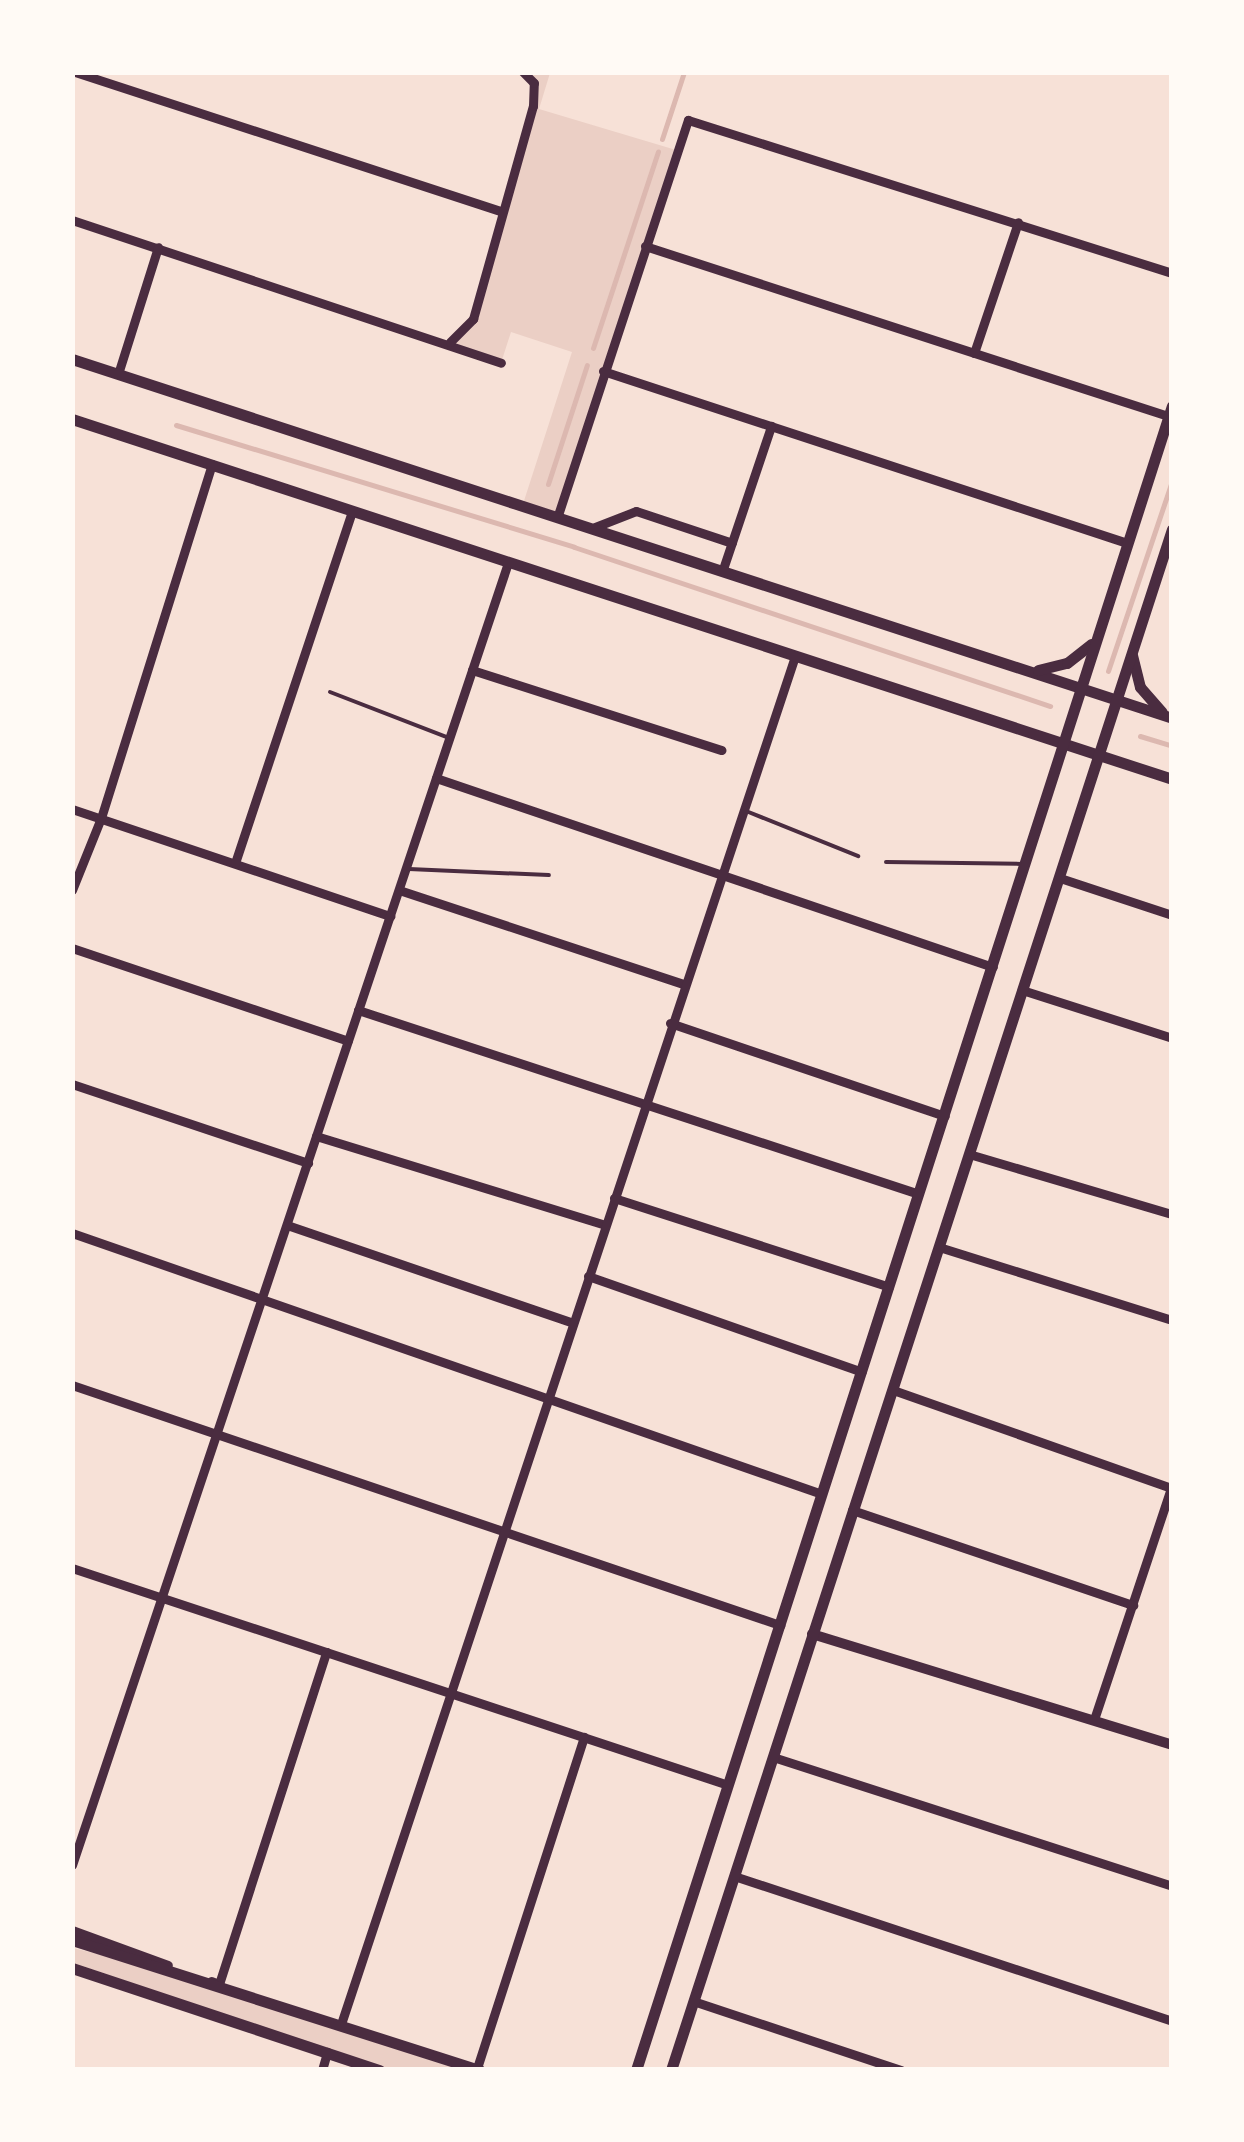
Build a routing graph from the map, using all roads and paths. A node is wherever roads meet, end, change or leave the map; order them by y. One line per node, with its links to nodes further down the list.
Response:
1 (75, 72): 3 (street)
2 (523, 72): 3 (street)
3 (500, 211): 9 (street)
4 (72, 220): 7 (street)
5 (1018, 222): 6 (street); 8 (street); 10 (street)
6 (645, 246): 10 (street); 13 (street)
7 (158, 247): 9 (street); 14 (street)
8 (1172, 273)
9 (450, 342): 12 (street)
10 (974, 353): 15 (street)
11 (72, 359): 14 (main road)
12 (500, 363)
13 (603, 372): 17 (street); 20 (street)
14 (118, 374): 20 (main road)
15 (1170, 411): 24 (main road)
16 (72, 419): 18 (main road)
17 (771, 426): 23 (street); 24 (street)
18 (212, 464): 19 (main road); 44 (street)
19 (352, 511): 25 (main road); 47 (street)
20 (558, 515): 21 (main road)
21 (595, 527): 23 (street); 26 (main road)
22 (1172, 529): 28 (main road)
23 (732, 543): 26 (street)
24 (1127, 543): 27 (main road)
25 (508, 563): 29 (main road); 30 (street)
26 (723, 570): 31 (main road)
27 (1094, 641): 31 (main road); 33 (main road)
28 (1131, 651): 34 (main road); 35 (main road)
29 (795, 656): 37 (main road); 43 (street)
30 (472, 670): 36 (street); 38 (street)
31 (1030, 670): 33 (main road)
32 (330, 692): 36 (lane)
33 (1079, 694): 34 (main road); 37 (main road)
34 (1116, 699): 35 (main road); 39 (main road)
35 (1169, 717)
36 (450, 738): 40 (street)
37 (1067, 738): 39 (main road); 48 (main road)
38 (721, 750)
39 (1101, 750): 41 (main road); 52 (main road)
40 (436, 778): 49 (street); 51 (street)
41 (1172, 779)
42 (72, 809): 44 (street)
43 (742, 810): 45 (lane); 51 (street)
44 (101, 818): 47 (street); 53 (street)
45 (858, 856)
46 (886, 862): 48 (lane)
47 (235, 864): 56 (street)
48 (1026, 865): 58 (main road)
49 (406, 869): 50 (lane); 54 (street)
50 (549, 874)
51 (720, 874): 58 (street); 59 (street)
52 (1060, 878): 55 (street); 60 (main road)
53 (72, 890)
54 (399, 890): 56 (street); 59 (street)
55 (1172, 915)
56 (390, 916): 61 (street)
57 (72, 948): 64 (street)
58 (993, 966): 67 (main road)
59 (683, 984): 62 (street)
60 (1022, 990): 63 (street); 69 (main road)
61 (358, 1010): 64 (street); 66 (street)
62 (670, 1023): 66 (street); 67 (street)
63 (1172, 1038)
64 (348, 1041): 68 (street)
65 (72, 1084): 70 (street)
66 (644, 1104): 71 (street); 72 (street)
67 (944, 1116): 71 (main road)
68 (316, 1136): 70 (street); 74 (street)
69 (969, 1154): 73 (street); 77 (main road)
70 (308, 1163): 75 (street)
71 (920, 1194): 79 (main road)
72 (614, 1198): 74 (street); 79 (street)
73 (1172, 1214)
74 (605, 1225): 78 (street)
75 (287, 1226): 80 (street); 82 (street)
76 (72, 1233): 80 (street)
77 (939, 1247): 81 (street); 85 (main road)
78 (588, 1276): 82 (street); 83 (street)
79 (890, 1287): 83 (main road)
80 (263, 1297): 86 (street); 87 (street)
81 (1172, 1320)
82 (572, 1323): 86 (street)
83 (862, 1372): 89 (main road)
84 (72, 1385): 87 (street)
85 (892, 1390): 88 (street); 90 (main road)
86 (548, 1396): 89 (street); 91 (street)
87 (218, 1432): 91 (street); 93 (street)
88 (1172, 1488): 94 (street)
89 (822, 1494): 95 (main road)
90 (852, 1510): 94 (street); 96 (main road)
91 (504, 1530): 95 (street); 98 (street)
92 (72, 1568): 93 (street)
93 (162, 1598): 97 (street); 104 (street)
94 (1133, 1605): 99 (street)
95 (780, 1624): 103 (main road)
96 (812, 1634): 99 (street); 102 (main road)
97 (326, 1652): 98 (street); 110 (street)
98 (451, 1693): 100 (street); 113 (street)
99 (1094, 1720): 101 (street)
100 (584, 1737): 103 (street); 115 (street)
101 (1172, 1745)
102 (773, 1757): 105 (main road); 106 (street)
103 (728, 1785): 118 (main road)
104 (72, 1865)
105 (734, 1876): 111 (main road); 112 (street)
106 (1172, 1886)
107 (72, 1930): 110 (street)
108 (72, 1940): 110 (main road)
109 (72, 1968): 114 (main road)
110 (218, 1984): 113 (main road)
111 (693, 2001): 119 (main road); 120 (street)
112 (1172, 2021)
113 (341, 2024): 115 (main road)
114 (327, 2052): 116 (street); 117 (main road)
115 (478, 2069)
116 (322, 2070)
117 (379, 2070)
118 (636, 2070)
119 (671, 2070)
120 (901, 2070)

